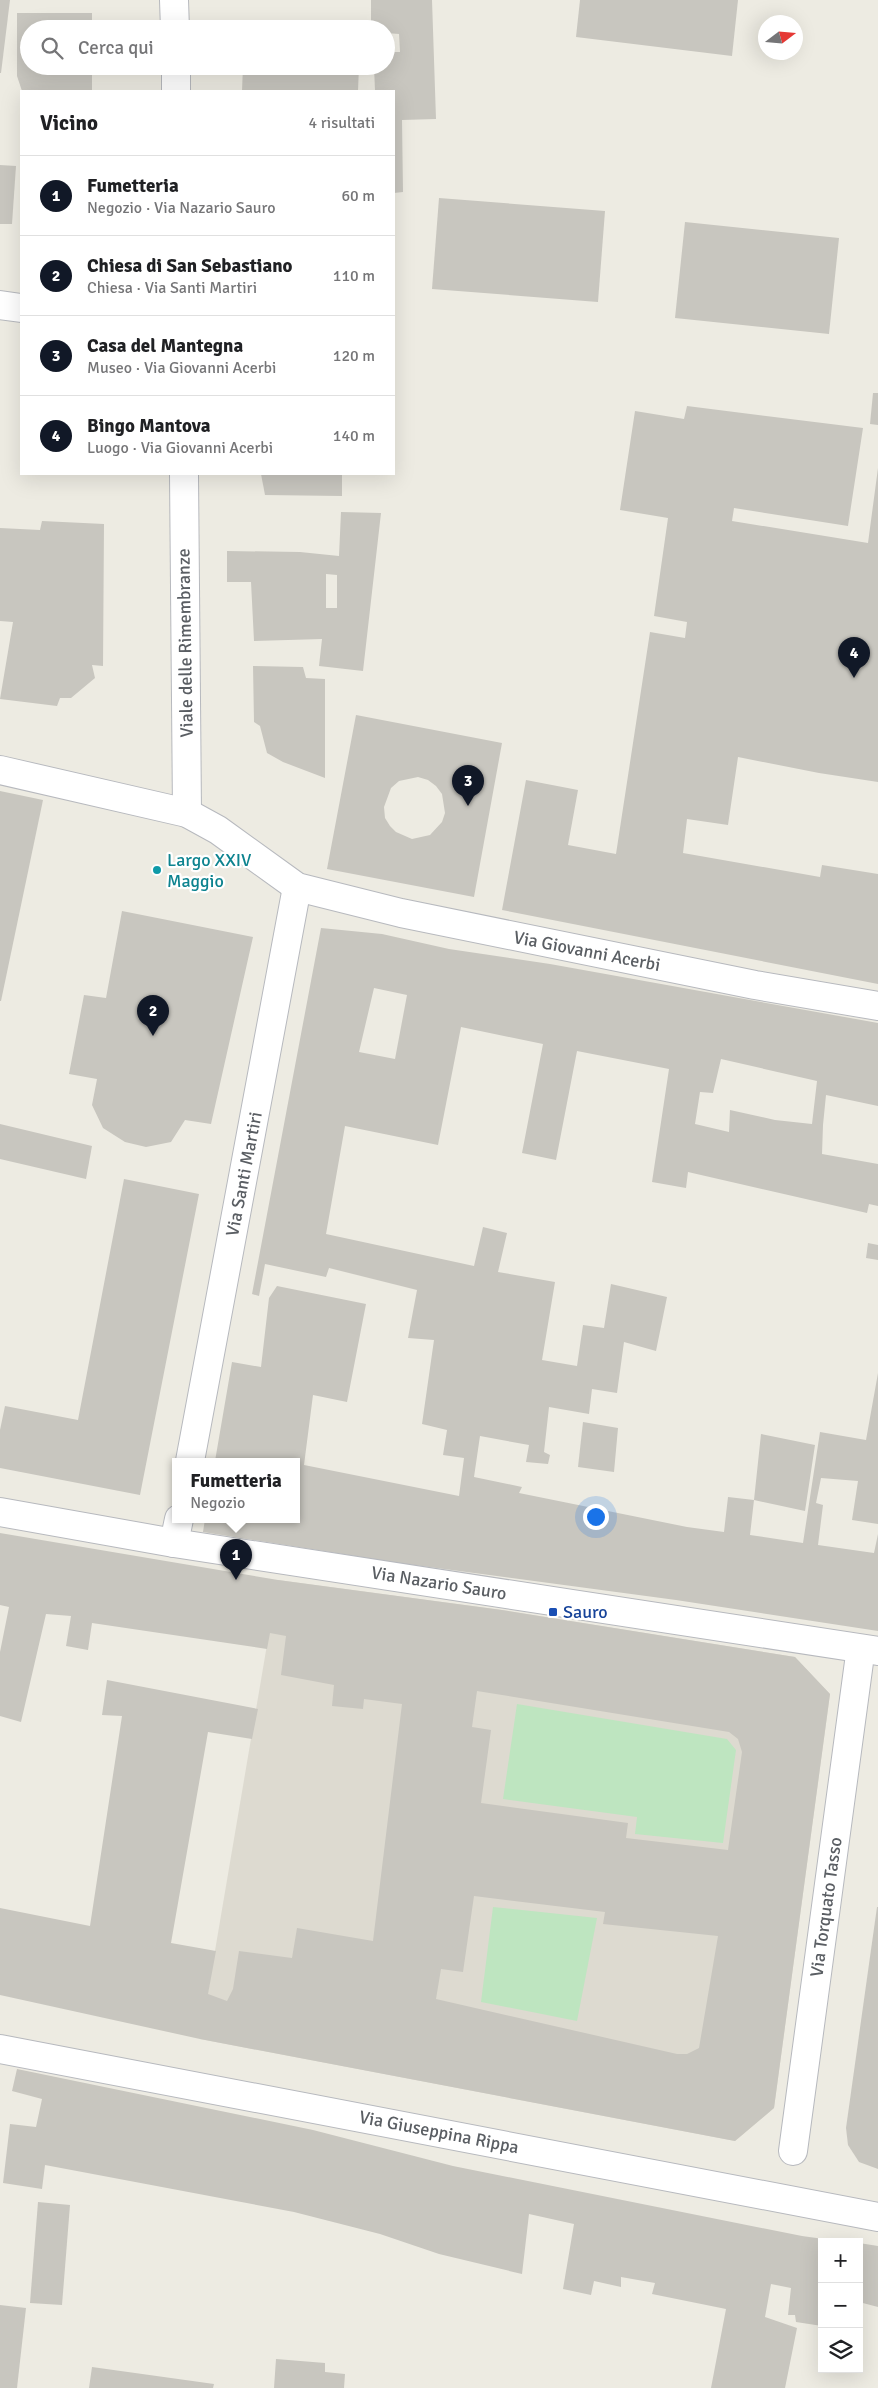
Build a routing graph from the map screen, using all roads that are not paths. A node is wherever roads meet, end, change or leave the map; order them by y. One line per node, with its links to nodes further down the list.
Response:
1 (174, 0): 2 (street)
2 (175, 20)
3 (176, 75): 4 (street)
4 (176, 90)
5 (0, 305): 6 (street)
6 (20, 308)
7 (184, 475): 9 (street, Viale delle Rimembranze)
8 (0, 770): 9 (street)
9 (187, 813): 10 (street)
10 (297, 887): 11 (street, Via Giovanni Acerbi); 12 (street, Via Santi Martiri)
11 (878, 1006)
12 (191, 1458)
13 (0, 1512): 14 (street, Via Nazario Sauro)
14 (177, 1531): 15 (street, Via Nazario Sauro)
15 (868, 1657): 17 (street, Via Torquato Tasso)
16 (0, 2049): 18 (street, Via Giuseppina Rippa)
17 (793, 2151)
18 (878, 2217)

